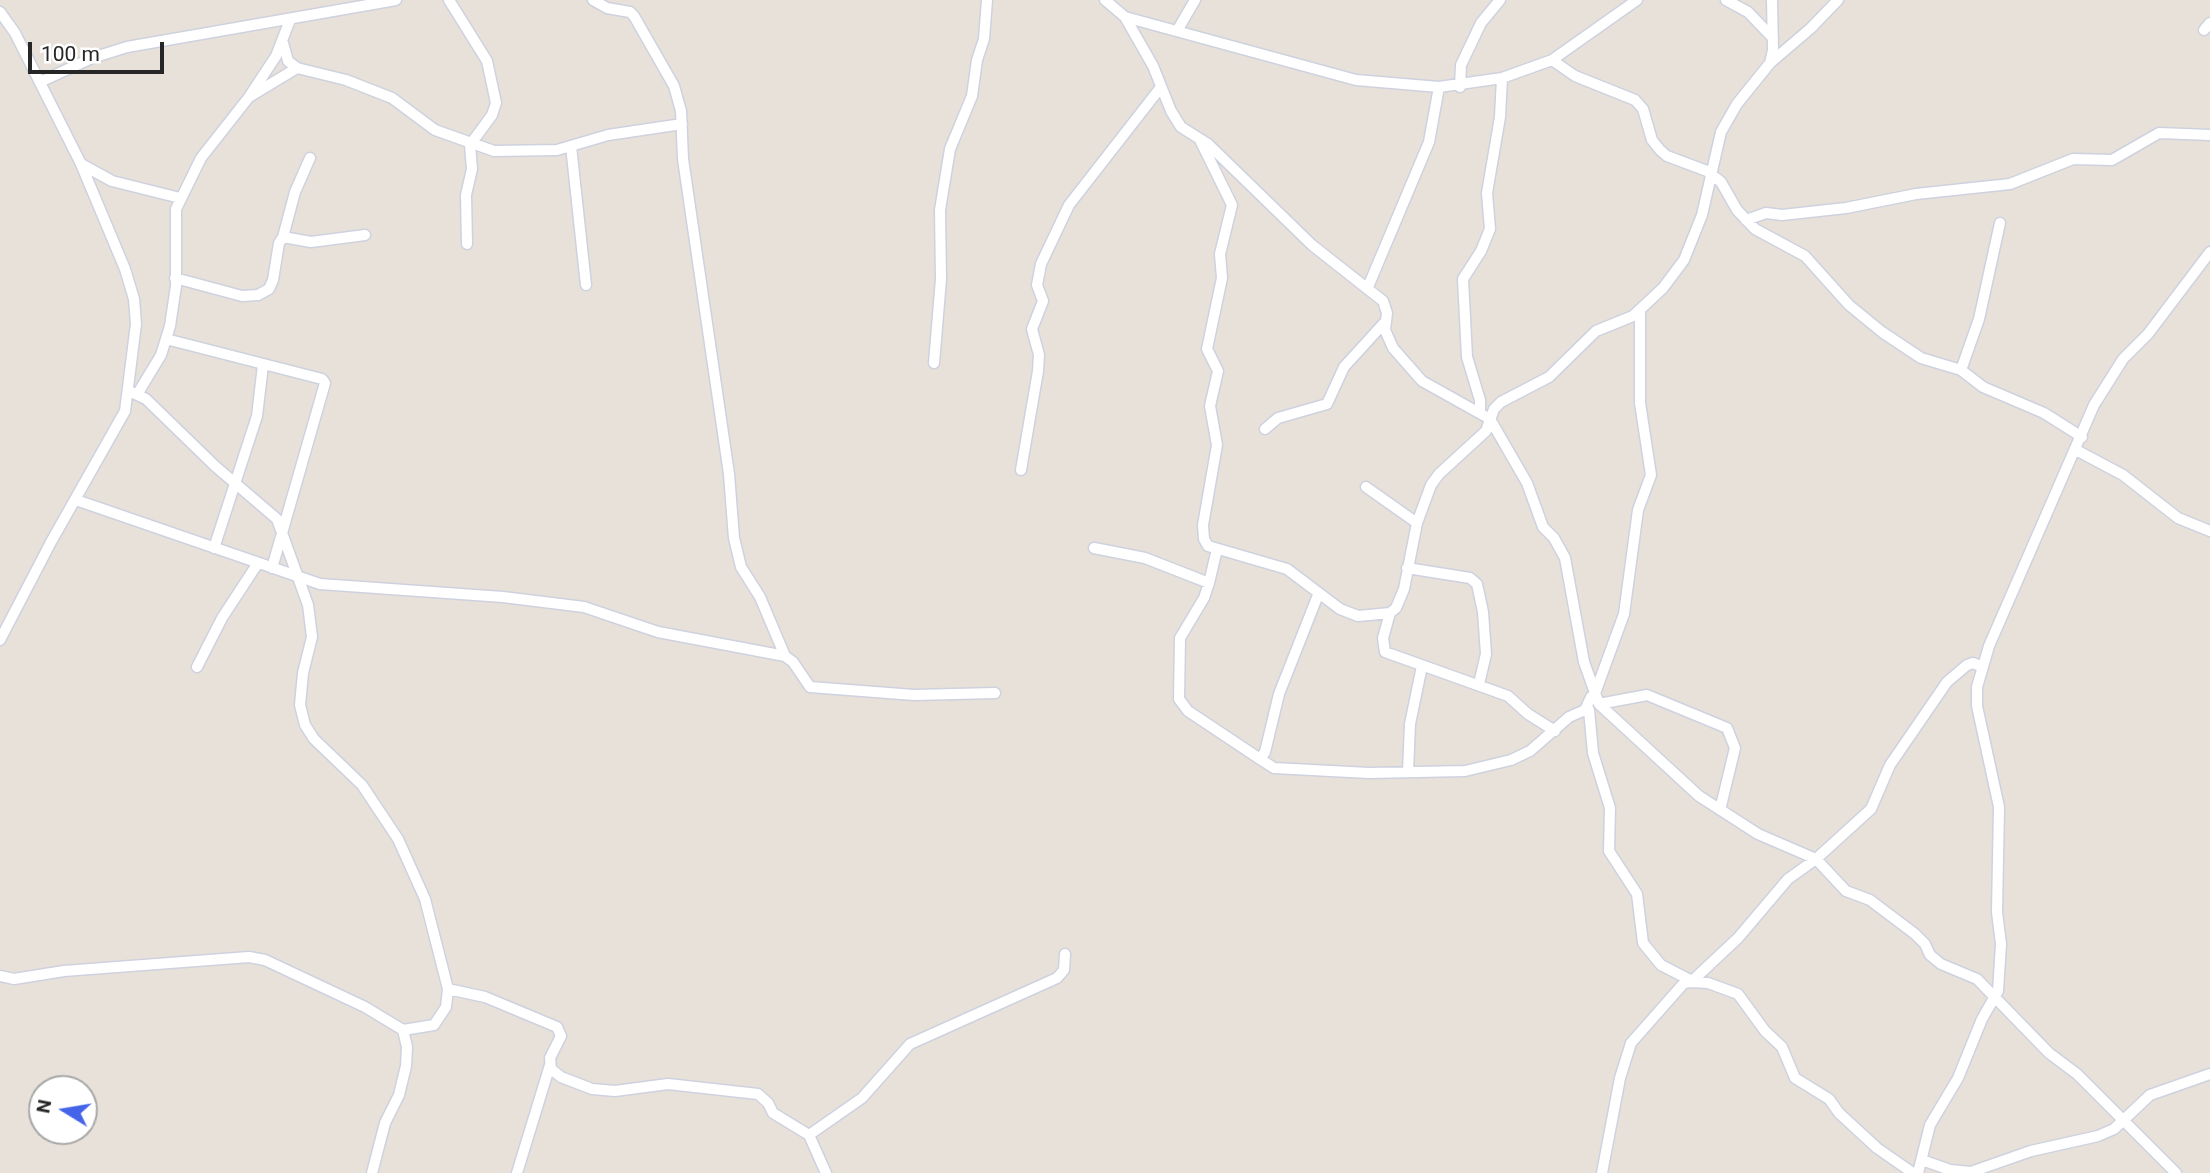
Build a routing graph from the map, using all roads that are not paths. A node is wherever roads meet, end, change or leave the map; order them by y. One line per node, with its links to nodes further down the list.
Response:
1 (396, 0): 14 (street)
2 (449, 0): 30 (street)
3 (593, 0): 27 (street)
4 (987, 0): 48 (street)
5 (1105, 0): 13 (street)
6 (1195, 0): 15 (street)
7 (1500, 0): 25 (street)
8 (1637, 0): 18 (street)
9 (1726, 0): 16 (street)
10 (1772, 0): 16 (street)
11 (1838, 0): 19 (street)
12 (0, 12): 22 (street)
13 (1125, 18): 15 (street); 23 (street)
14 (290, 20): 17 (street); 22 (street)
15 (1177, 32): 24 (street)
16 (1773, 39): 19 (street)
17 (283, 43): 20 (street); 26 (street)
18 (1552, 60): 21 (street); 34 (street)
19 (1770, 62): 34 (street)
20 (297, 68): 26 (street); 30 (street)
21 (1502, 78): 25 (street); 52 (street)
22 (40, 82): 33 (street)
23 (1161, 87): 29 (street); 57 (street)
24 (1439, 87): 25 (street); 44 (street)
25 (1460, 87)
26 (249, 97): 35 (street)
27 (681, 124): 31 (street); 75 (street)
28 (2210, 135): 36 (street)
29 (1200, 140): 44 (street); 66 (street)
30 (470, 145): 31 (street); 40 (street)
31 (571, 146): 43 (street)
32 (310, 158): 39 (street)
33 (81, 164): 35 (street); 51 (street)
34 (1711, 175): 36 (street); 45 (street)
35 (180, 198): 42 (street)
36 (1746, 220): 50 (street)
37 (2000, 223): 50 (street)
38 (365, 235): 39 (street)
39 (283, 237): 42 (street)
40 (467, 244)
41 (2210, 252): 55 (street)
42 (175, 278): 47 (street)
43 (586, 285)
44 (1368, 287): 46 (street)
45 (1640, 310): 53 (street); 81 (street)
46 (1385, 322): 52 (street); 54 (street)
47 (166, 338): 49 (street); 51 (street)
48 (934, 363)
49 (263, 365): 58 (street); 63 (street)
50 (1961, 370): 55 (street)
51 (134, 392): 58 (street); 60 (street)
52 (1480, 413): 53 (street)
53 (1490, 419): 61 (street); 81 (street)
54 (1265, 429)
55 (2082, 437): 56 (street)
56 (2076, 450): 62 (street); 78 (street)
57 (1021, 470)
58 (238, 482): 63 (street); 64 (street)
59 (1366, 487): 61 (street)
60 (76, 500): 64 (street); 74 (street)
61 (1417, 523): 69 (street)
62 (2210, 531)
63 (283, 534): 68 (street); 70 (street)
64 (214, 548): 67 (street)
65 (1094, 548): 71 (street)
66 (1217, 549): 71 (street); 72 (street)
67 (258, 563): 68 (street); 77 (street)
68 (272, 568): 70 (street)
69 (1407, 568): 73 (street); 79 (street)
70 (300, 578): 75 (street); 90 (street)
71 (1209, 583): 83 (street)
72 (1318, 595): 73 (street); 83 (street)
73 (1390, 613): 76 (street)
74 (0, 640)
75 (785, 656): 80 (street)
76 (1422, 666): 79 (street); 84 (street)
77 (197, 667)
78 (1983, 667): 86 (street); 91 (street)
79 (1479, 684): 82 (street)
80 (995, 693)
81 (1592, 705): 82 (street); 85 (street); 85 (street); 89 (street)
82 (1555, 731): 84 (street)
83 (1260, 758): 84 (street)
84 (1408, 772)
85 (1720, 810): 86 (street)
86 (1816, 859): 89 (street); 91 (street)
87 (1065, 954): 98 (street)
88 (0, 976): 93 (street)
89 (1690, 981): 103 (street); 104 (street)
90 (448, 989): 92 (street); 95 (street)
91 (1994, 998): 97 (street); 99 (street)
92 (424, 1028): 93 (street); 94 (street)
93 (403, 1030): 94 (street)
94 (407, 1047): 100 (street)
95 (550, 1065): 98 (street); 101 (street)
96 (2210, 1074): 97 (street)
97 (2124, 1121): 99 (street); 106 (street)
98 (808, 1135): 102 (street)
99 (1922, 1160): 105 (street)
100 (372, 1173)
101 (517, 1173)
102 (826, 1173)
103 (1602, 1173)
104 (1913, 1173)
105 (1918, 1173)
106 (2176, 1173)

